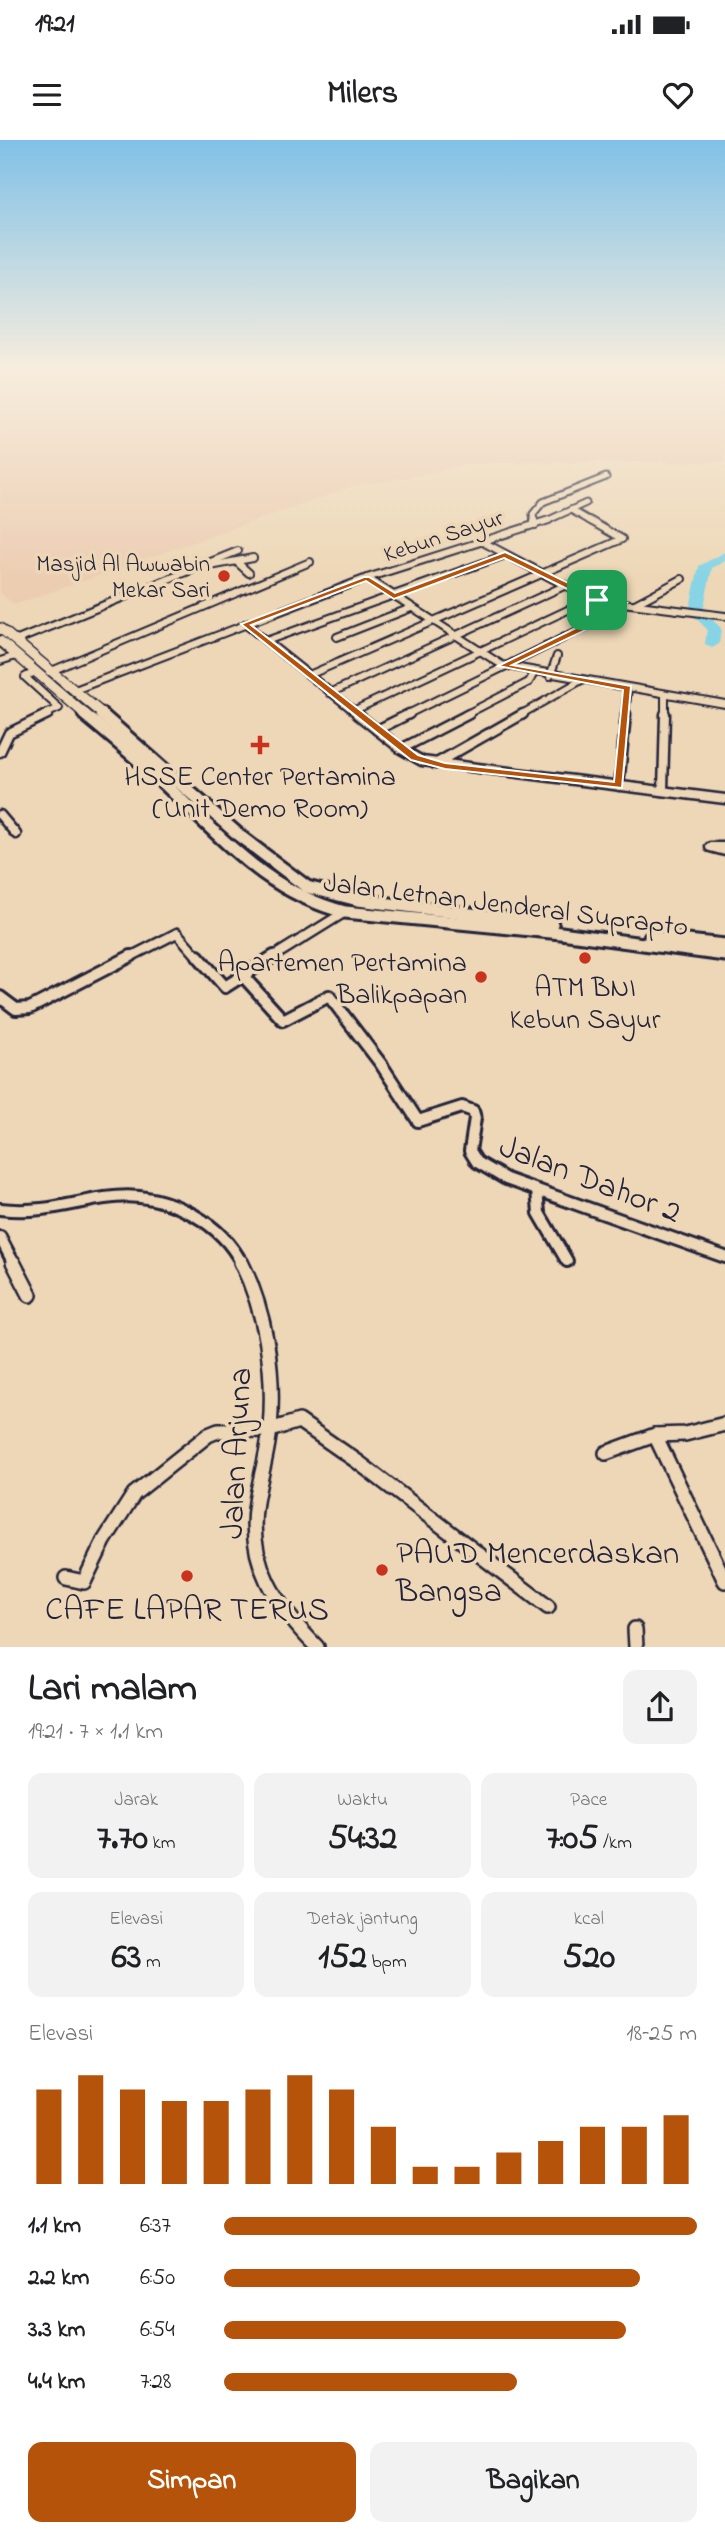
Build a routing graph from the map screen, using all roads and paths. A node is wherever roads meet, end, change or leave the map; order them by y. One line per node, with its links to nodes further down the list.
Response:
1 (606, 477): 4 (street)
2 (586, 503): 3 (street, Kebun Sayur)
3 (571, 510): 4 (street, Kebun Sayur); 13 (street)
4 (535, 525): 5 (street, Kebun Sayur)
5 (481, 541): 7 (street); 14 (street, Kebun Sayur)
6 (238, 551): 11 (street)
7 (505, 555): 13 (street); 17 (street)
8 (253, 558): 10 (street)
9 (310, 562): 37 (street)
10 (238, 564): 11 (street); 12 (street)
11 (198, 568): 28 (street)
12 (249, 573)
13 (540, 574): 16 (street); 23 (street)
14 (366, 578): 17 (street); 24 (street, Kebun Sayur)
15 (682, 579): 20 (street)
16 (564, 586): 18 (street); 26 (street)
17 (394, 596): 21 (street); 30 (street)
18 (591, 598): 19 (street); 31 (street)
19 (623, 603): 20 (street); 35 (street)
20 (635, 604): 22 (street)
21 (411, 608): 23 (street); 27 (street)
22 (725, 616)
23 (432, 621): 26 (street); 39 (street)
24 (245, 624): 30 (street); 43 (street, Kebun Sayur)
25 (0, 628): 28 (main road, Jalan Letnan Jenderal Suprapto)
26 (455, 636): 31 (street); 44 (street)
27 (337, 637)
28 (15, 640): 37 (main road, Jalan Letnan Jenderal Suprapto)
29 (0, 641): 32 (main road, Jalan Letnan Jenderal Suprapto)
30 (267, 641): 39 (street)
31 (477, 650): 35 (street); 47 (street)
32 (16, 656): 34 (street); 36 (main road, Jalan Letnan Jenderal Suprapto)
33 (557, 656): 40 (street)
34 (0, 661)
35 (502, 666): 38 (street); 48 (street)
36 (36, 672): 50 (street); 58 (main road, Jalan Letnan Jenderal Suprapto)
37 (49, 672): 43 (main road, Jalan Letnan Jenderal Suprapto)
38 (534, 673): 40 (street); 49 (street)
39 (309, 675): 44 (street)
40 (550, 676): 41 (street)
41 (580, 681): 42 (street); 51 (street)
42 (628, 688): 45 (street); 52 (street)
43 (75, 690): 57 (main road, Jalan Letnan Jenderal Suprapto)
44 (330, 693): 47 (street)
45 (666, 695): 46 (street); 53 (street)
46 (725, 704)
47 (353, 711): 48 (street)
48 (377, 730): 49 (street)
49 (401, 749): 51 (street)
50 (0, 752)
51 (435, 764): 52 (street)
52 (619, 786): 53 (street)
53 (663, 791): 54 (street)
54 (725, 799)
55 (0, 815): 56 (street)
56 (16, 834)
57 (241, 837): 58 (main road); 60 (main road, Jalan Letnan Jenderal Suprapto)
58 (226, 842): 59 (main road, Jalan Letnan Jenderal Suprapto)
59 (345, 912): 60 (main road, Jalan Letnan Jenderal Suprapto); 63 (street)
60 (631, 938): 61 (main road, Jalan Letnan Jenderal Suprapto); 62 (main road, Jalan Letnan Jenderal Suprapto)
61 (725, 946)
62 (725, 955)
63 (243, 976): 64 (street); 65 (street, Jalan Dahor 2)
64 (0, 998)
65 (537, 1190): 68 (street, Jalan Dahor 2); 69 (street)
66 (0, 1209): 72 (street, Jalan Arjuna)
67 (0, 1237): 70 (street)
68 (725, 1257)
69 (567, 1261)
70 (30, 1295)
71 (725, 1424): 73 (street)
72 (270, 1430): 75 (street); 77 (street); 79 (street, Jalan Arjuna)
73 (655, 1434): 74 (street); 76 (street)
74 (606, 1454)
75 (66, 1578)
76 (725, 1581)
77 (548, 1607)
78 (635, 1629): 80 (street)
79 (317, 1647)
80 (636, 1647)

